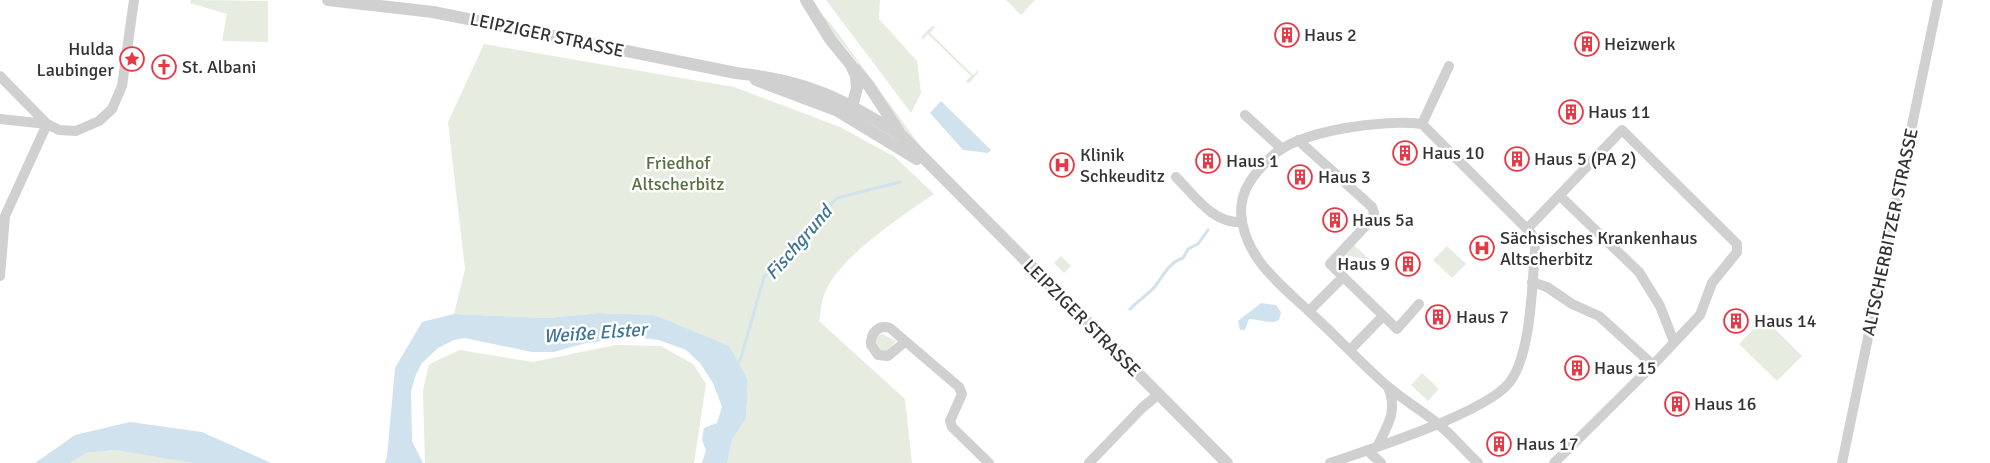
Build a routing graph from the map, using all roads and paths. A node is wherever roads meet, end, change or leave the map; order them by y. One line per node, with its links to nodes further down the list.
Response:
1 (134, 0): 14 (street)
2 (328, 0): 7 (street, LEIPZIGER STRASSE)
3 (806, 0): 5 (street, LEIPZIGER STRASSE)
4 (1938, 0): 46 (street, ALTSCHERBITZER STRASSE)
5 (851, 65): 9 (street, LEIPZIGER STRASSE); 10 (street)
6 (1449, 66): 15 (street)
7 (736, 73): 10 (street, LEIPZIGER STRASSE); 10 (street, LEIPZIGER STRASSE)
8 (0, 76): 14 (street)
9 (875, 96): 13 (street); 16 (street, LEIPZIGER STRASSE)
10 (851, 111): 13 (street, LEIPZIGER STRASSE)
11 (1245, 115): 18 (street)
12 (0, 119): 14 (street)
13 (868, 120): 16 (street, LEIPZIGER STRASSE); 19 (street, LEIPZIGER STRASSE)
14 (47, 124): 24 (street)
15 (1422, 124): 17 (street); 23 (street)
16 (902, 136): 19 (street, LEIPZIGER STRASSE)
17 (1298, 140): 18 (street); 25 (street)
18 (1281, 148): 22 (street)
19 (938, 173): 35 (street, LEIPZIGER STRASSE)
20 (1176, 177): 22 (street)
21 (1560, 196): 23 (street); 31 (street); 31 (street)
22 (1242, 222): 28 (street)
23 (1528, 228): 26 (street)
24 (0, 276)
25 (1343, 276): 28 (street); 29 (street)
26 (1532, 282): 33 (street); 36 (street)
27 (1420, 304): 29 (street)
28 (1309, 311): 32 (street)
29 (1383, 316): 32 (street)
30 (905, 342): 40 (street)
31 (1674, 342): 33 (street)
32 (1350, 350): 34 (street)
33 (1653, 365): 45 (street)
34 (1387, 386): 36 (street); 37 (street)
35 (1158, 394): 41 (street); 42 (street, LEIPZIGER STRASSE)
36 (1438, 424): 37 (street); 44 (street)
37 (1378, 446): 38 (street)
38 (1367, 450): 39 (street); 43 (street)
39 (1380, 462)
40 (989, 463)
41 (1088, 463)
42 (1227, 463)
43 (1330, 463)
44 (1478, 463)
45 (1554, 463)
46 (1842, 463)

